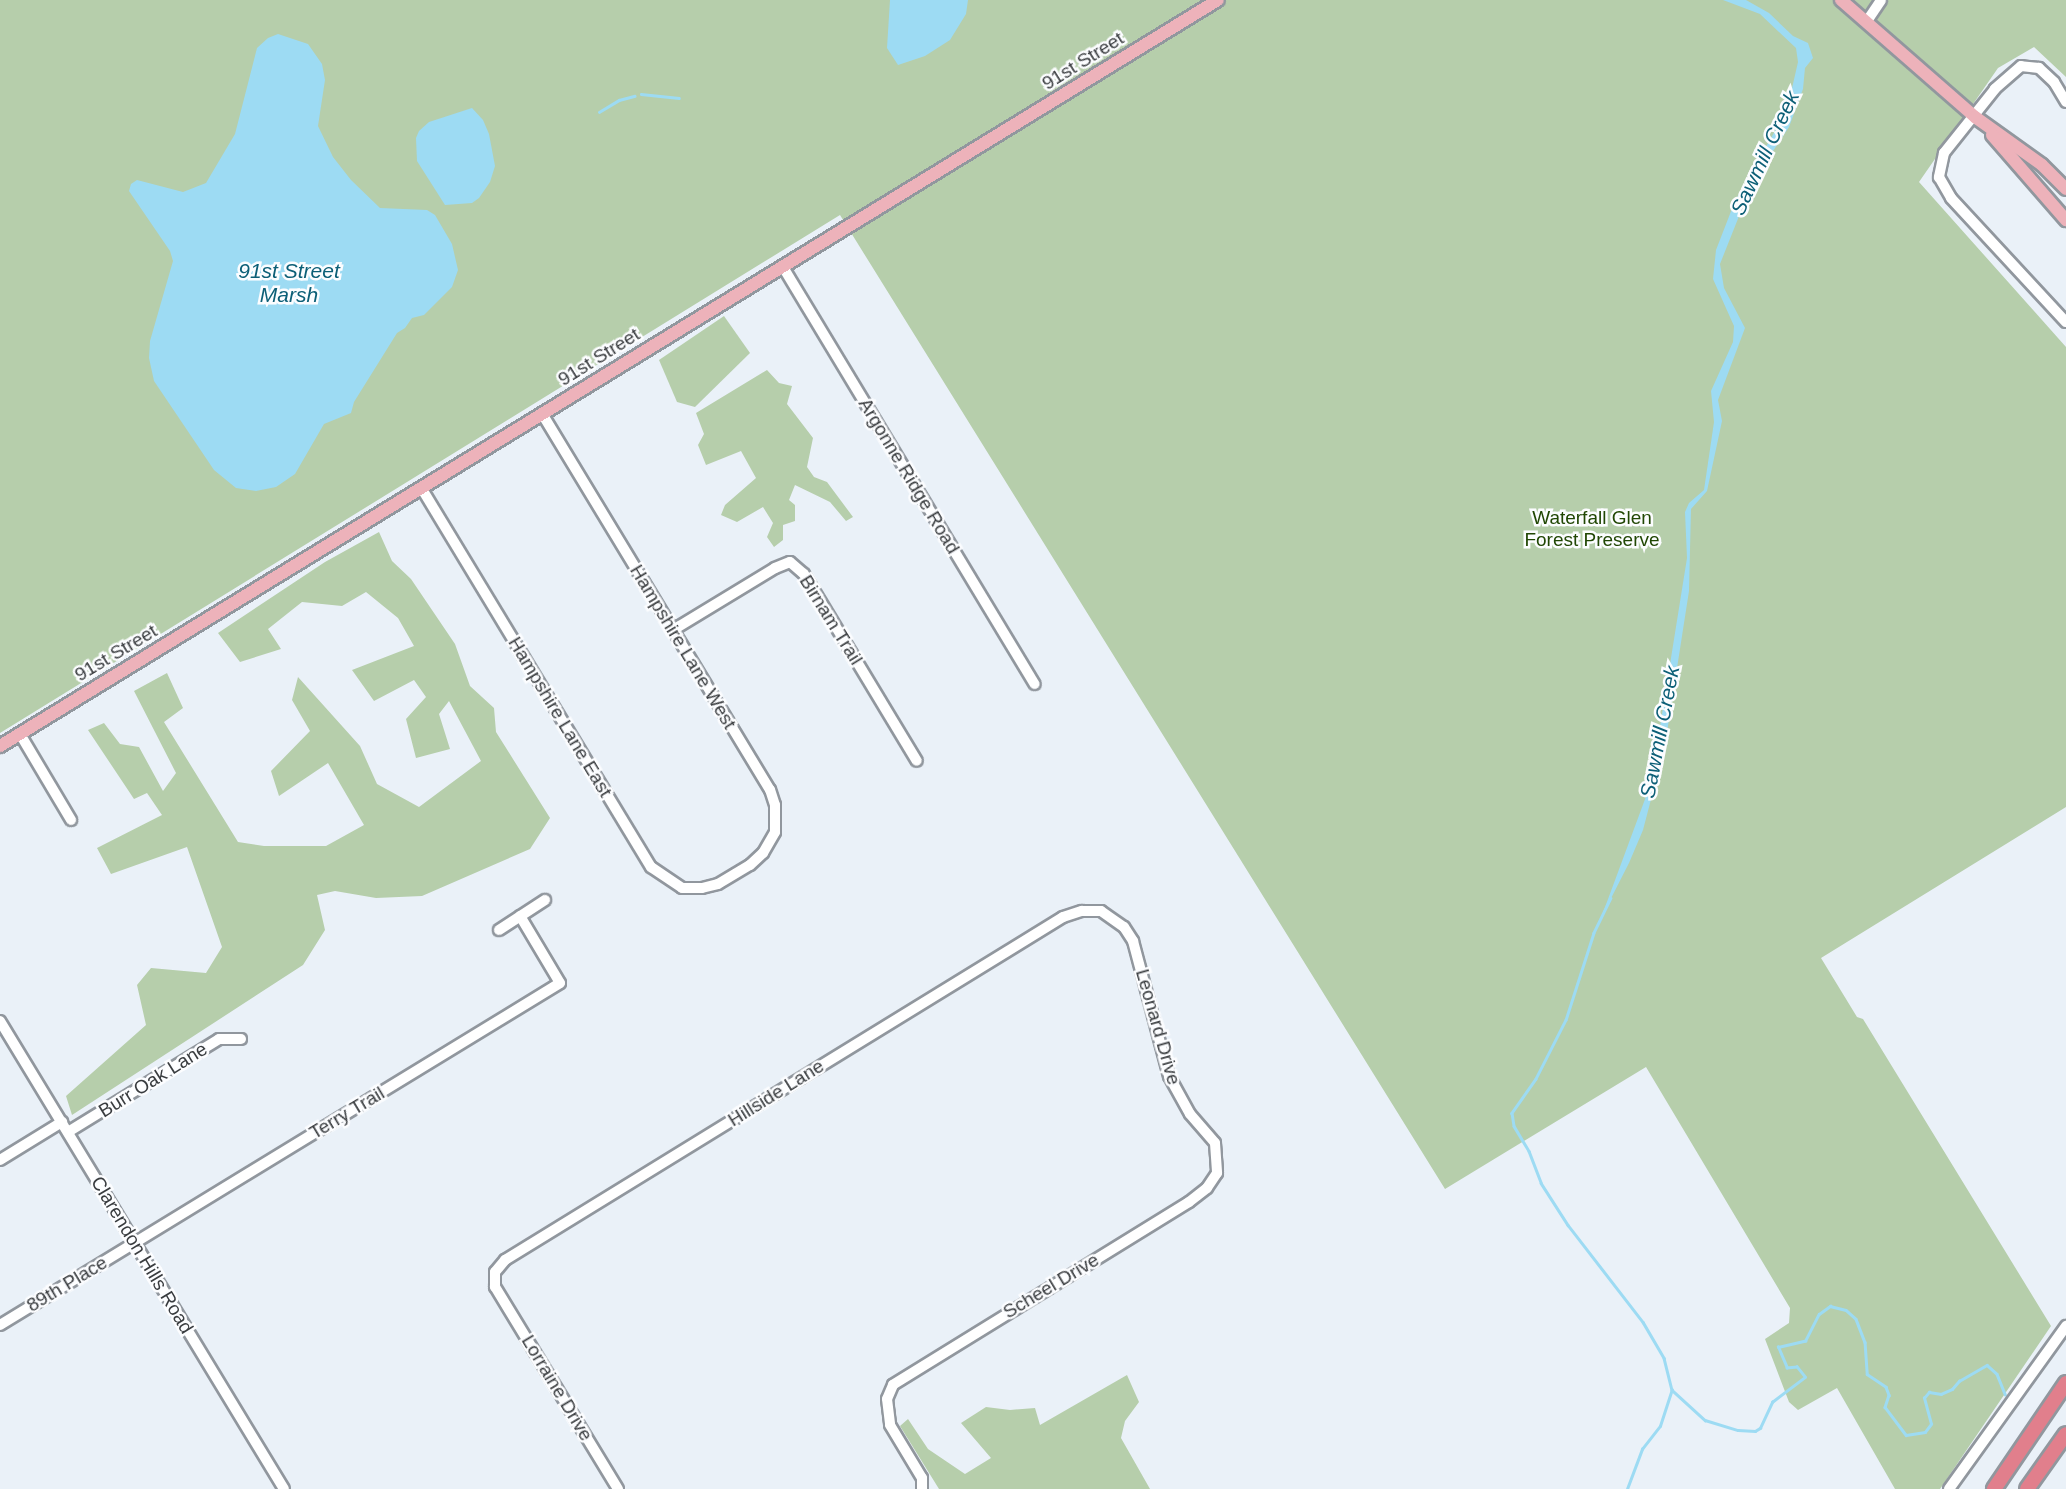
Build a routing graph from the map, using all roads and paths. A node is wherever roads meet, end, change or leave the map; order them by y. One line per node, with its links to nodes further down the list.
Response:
1 (1218, 0): 9 (main road, 91st Street)
2 (1841, 0): 4 (main road)
3 (1881, 0): 4 (street)
4 (1867, 21): 6 (main road)
5 (2066, 102): 6 (street)
6 (1975, 117): 7 (main road); 8 (main road); 10 (street)
7 (2066, 189)
8 (2066, 220)
9 (783, 267): 11 (main road, 91st Street); 14 (street, Argonne Ridge Road)
10 (2066, 322)
11 (543, 415): 12 (main road, 91st Street); 13 (street, Hampshire Lane West)
12 (422, 489): 15 (main road, 91st Street); 19 (street, Hampshire Lane East)
13 (673, 629): 17 (street, Birnam Trail); 19 (street, Hampshire Lane West)
14 (1035, 684)
15 (20, 734): 16 (main road, 91st Street); 18 (street)
16 (0, 746)
17 (917, 761)
18 (71, 820)
19 (733, 875)
20 (545, 900): 22 (street)
21 (1074, 912): 28 (street, Leonard Drive); 30 (street, Hillside Lane)
22 (520, 916): 23 (street); 29 (street, Terry Trail)
23 (499, 930)
24 (0, 1021): 26 (street, Clarendon Hills Road)
25 (241, 1038): 26 (street, Burr Oak Lane)
26 (65, 1127): 27 (street, Burr Oak Lane); 29 (street, Clarendon Hills Road)
27 (0, 1160)
28 (1217, 1173): 35 (street, Scheel Drive)
29 (135, 1243): 31 (street, 89th Place); 36 (street, Clarendon Hills Road)
30 (495, 1287): 37 (street, Lorraine Drive)
31 (0, 1325)
32 (2066, 1326): 38 (street)
33 (2066, 1383): 39 (highway)
34 (2066, 1434): 40 (highway)
35 (922, 1483)
36 (284, 1489)
37 (618, 1489)
38 (1950, 1489)
39 (1994, 1489)
40 (2027, 1489)

